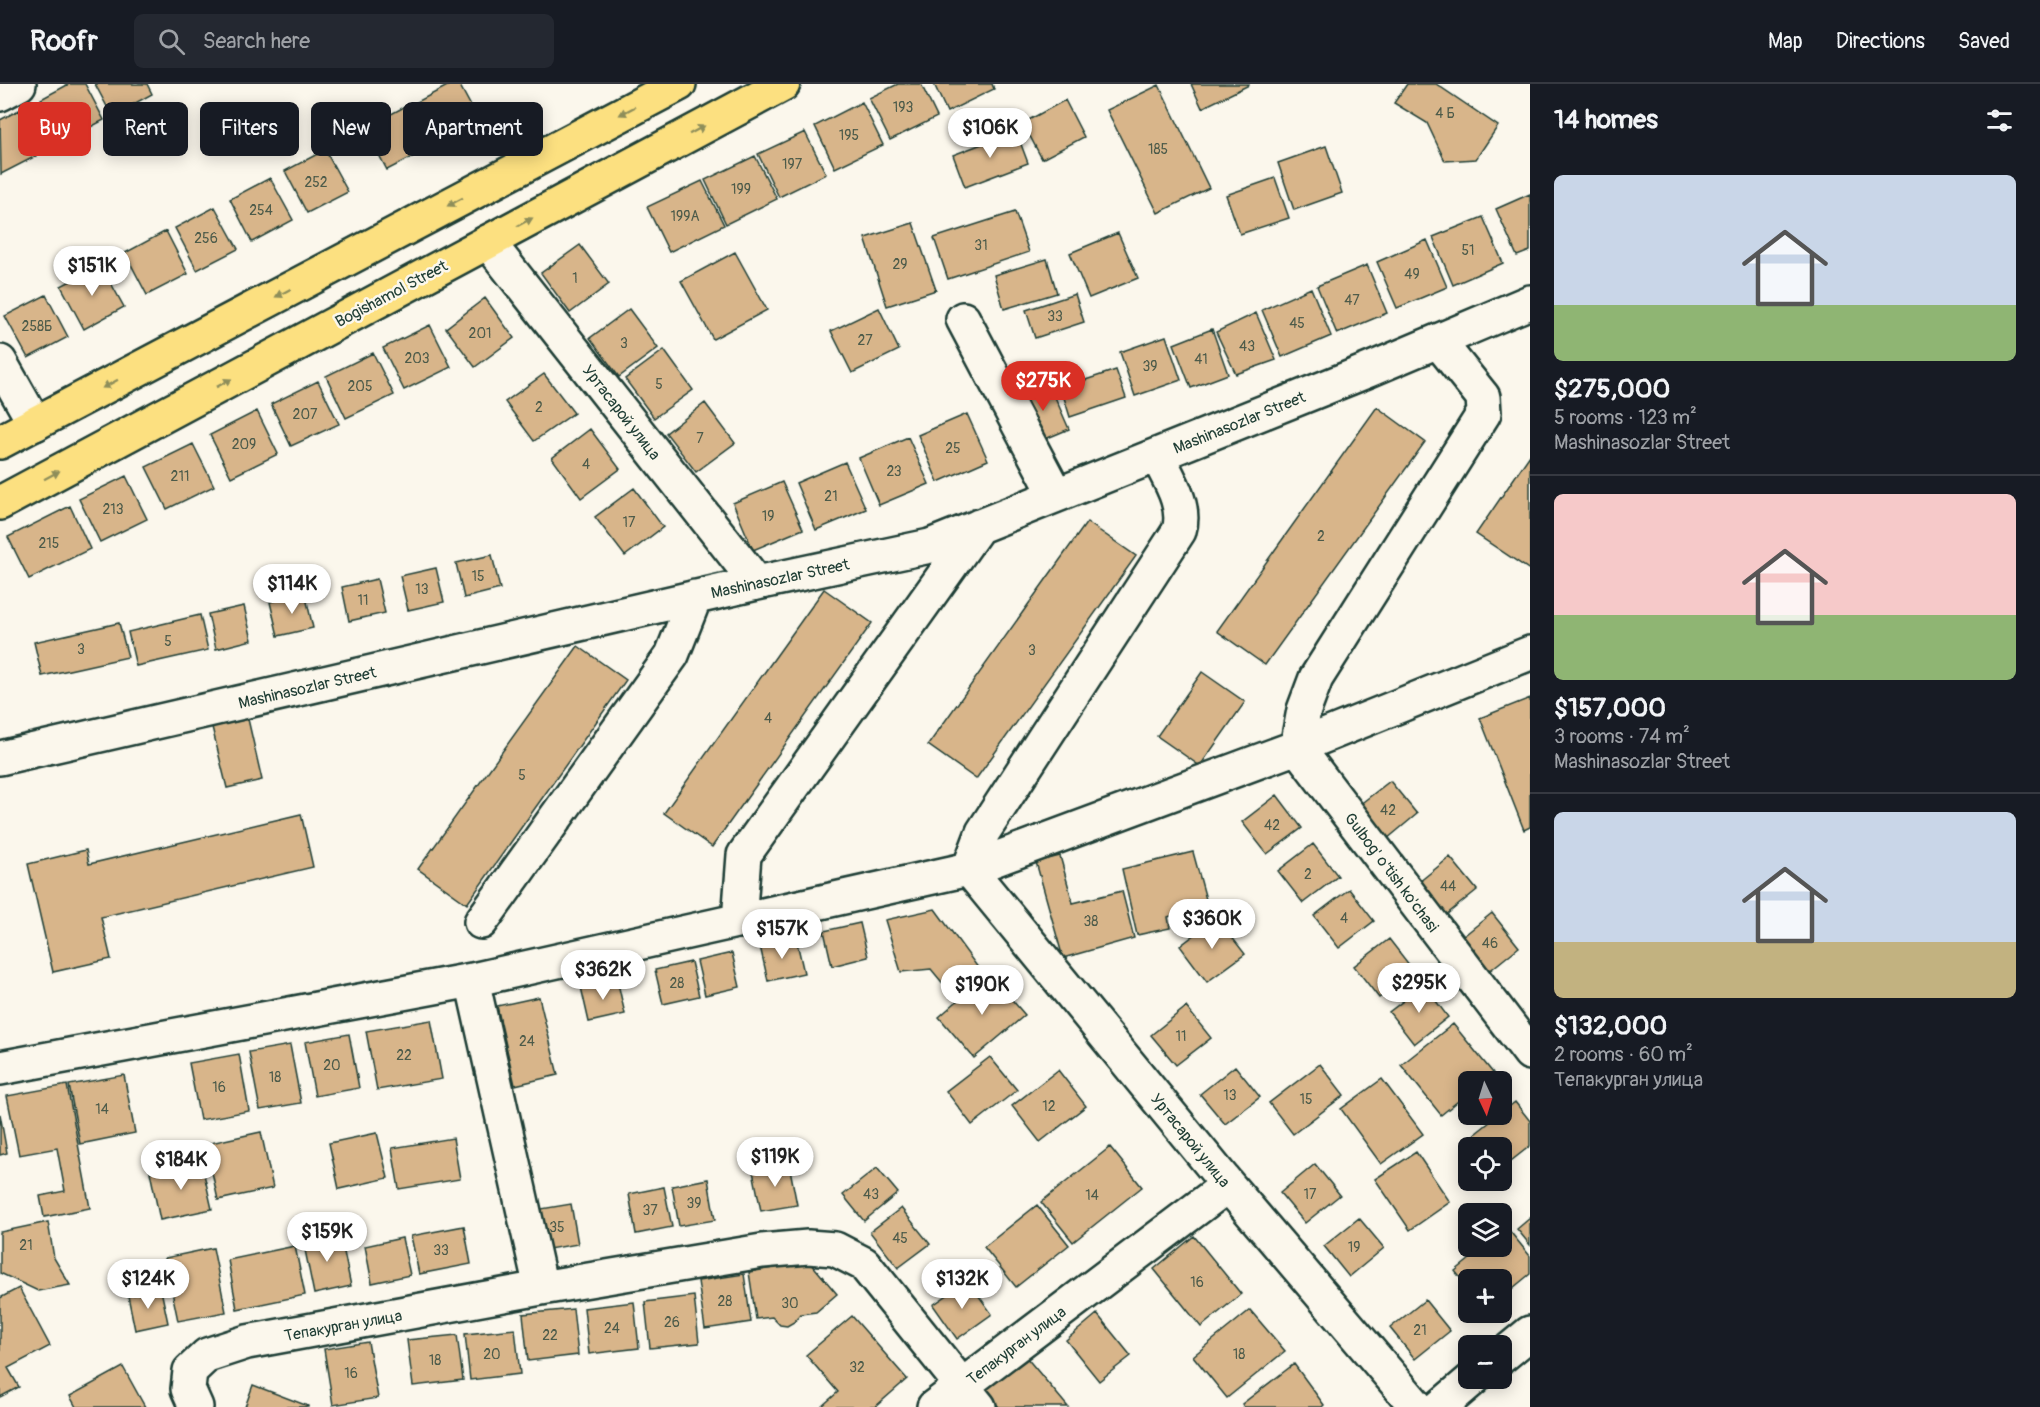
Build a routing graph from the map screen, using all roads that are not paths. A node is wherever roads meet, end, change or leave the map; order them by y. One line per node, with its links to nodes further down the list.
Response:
1 (19, 84): 4 (street)
2 (679, 84): 10 (main road, one-way to 10)
3 (783, 84): 5 (main road, Bogishamol Street, one-way to 3)
4 (0, 94)
5 (488, 242): 14 (main road, Bogishamol Street, one-way to 5); 16 (street, Уртасарой улица)
6 (1530, 302): 8 (street, Mashinasozlar Street)
7 (963, 319): 13 (street)
8 (1438, 341): 12 (street, Mashinasozlar Street); 19 (street)
9 (0, 362): 10 (street)
10 (35, 424): 11 (main road)
11 (0, 442)
12 (1157, 455): 13 (street, Mashinasozlar Street); 21 (street)
13 (1056, 495): 15 (street, Mashinasozlar Street)
14 (0, 503)
15 (979, 526): 16 (street, Mashinasozlar Street); 22 (street)
16 (757, 583): 17 (street, Mashinasozlar Street)
17 (695, 597): 20 (street, Mashinasozlar Street); 23 (street)
18 (1530, 652): 19 (street)
19 (1298, 747): 21 (street); 25 (street, Gulbog' o'tish ko'chasi)
20 (0, 758)
21 (969, 869): 22 (street); 27 (street, Уртасарой улица)
22 (739, 921): 24 (street)
23 (481, 922)
24 (472, 980): 26 (street); 28 (street)
25 (1530, 1053)
26 (0, 1068)
27 (1228, 1185): 32 (street, Тепакурган улица); 35 (street, Уртасарой улица)
28 (541, 1288): 32 (street, Тепакурган улица); 33 (street, Тепакурган улица)
29 (1530, 1333): 30 (street)
30 (1512, 1348)
31 (1461, 1389): 36 (street)
32 (971, 1396): 34 (street)
33 (196, 1407)
34 (934, 1407)
35 (1417, 1407)
36 (1440, 1407)

